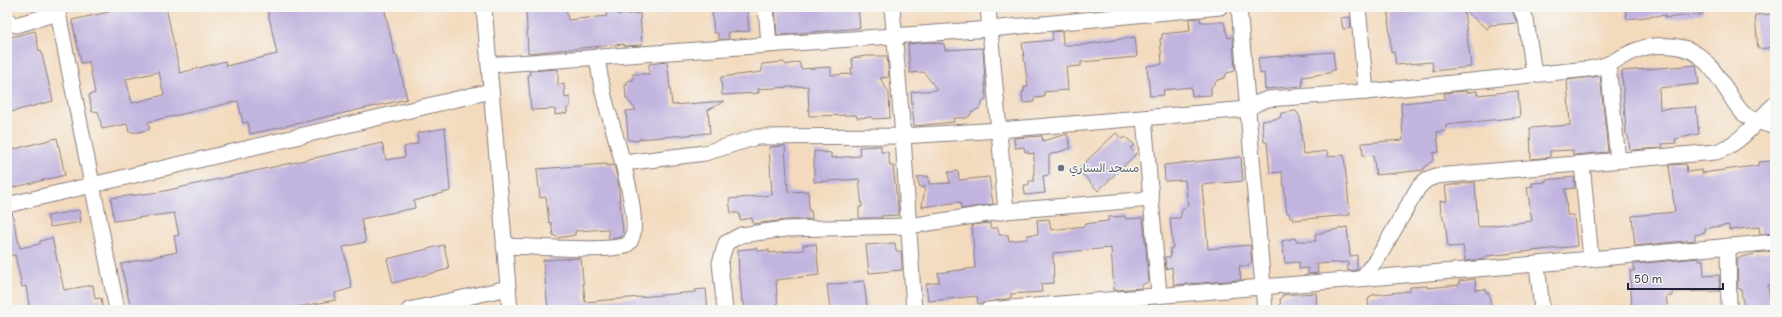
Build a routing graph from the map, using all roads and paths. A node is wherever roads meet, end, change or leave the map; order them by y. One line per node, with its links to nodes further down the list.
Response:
1 (484, 7): 14 (street)
2 (766, 7): 12 (street)
3 (892, 7): 11 (street)
4 (988, 7): 10 (street)
5 (1220, 7): 10 (street)
6 (1239, 7): 20 (street)
7 (1358, 7): 18 (street)
8 (1520, 7): 16 (street)
9 (7, 19): 29 (street)
10 (990, 29): 11 (street); 24 (street)
11 (894, 36): 12 (street); 25 (street)
12 (769, 45): 13 (street)
13 (597, 57): 14 (street); 27 (street)
14 (489, 64): 17 (street)
15 (1608, 65): 16 (street); 22 (street); 26 (street)
16 (1534, 74): 18 (street)
17 (491, 91): 29 (street); 35 (street)
18 (1366, 92): 20 (street)
19 (1775, 104): 22 (street)
20 (1248, 109): 21 (street); 40 (street)
21 (1144, 118): 24 (street); 30 (street)
22 (1757, 120): 23 (street); 26 (street)
23 (1775, 127)
24 (1000, 130): 25 (street); 32 (street)
25 (903, 136): 27 (street); 33 (street)
26 (1618, 160): 28 (street)
27 (624, 163): 35 (street)
28 (1582, 164): 37 (street); 39 (street)
29 (91, 186): 31 (street); 44 (street)
30 (1150, 199): 32 (street); 42 (street)
31 (7, 205)
32 (1006, 211): 33 (street)
33 (909, 226): 47 (street); 48 (street)
34 (1775, 242): 36 (street)
35 (504, 246): 41 (street)
36 (1723, 246): 37 (street); 52 (street); 53 (street)
37 (1591, 259): 38 (street)
38 (1537, 264): 39 (street); 51 (street)
39 (1362, 278): 40 (street)
40 (1263, 286): 42 (street); 50 (street)
41 (508, 288): 45 (street); 46 (street)
42 (1159, 295): 43 (street)
43 (1050, 307): 49 (street)
44 (117, 310)
45 (409, 310)
46 (510, 310)
47 (725, 310)
48 (914, 310)
49 (988, 310)
50 (1265, 310)
51 (1542, 310)
52 (1724, 310)
53 (1729, 310)

